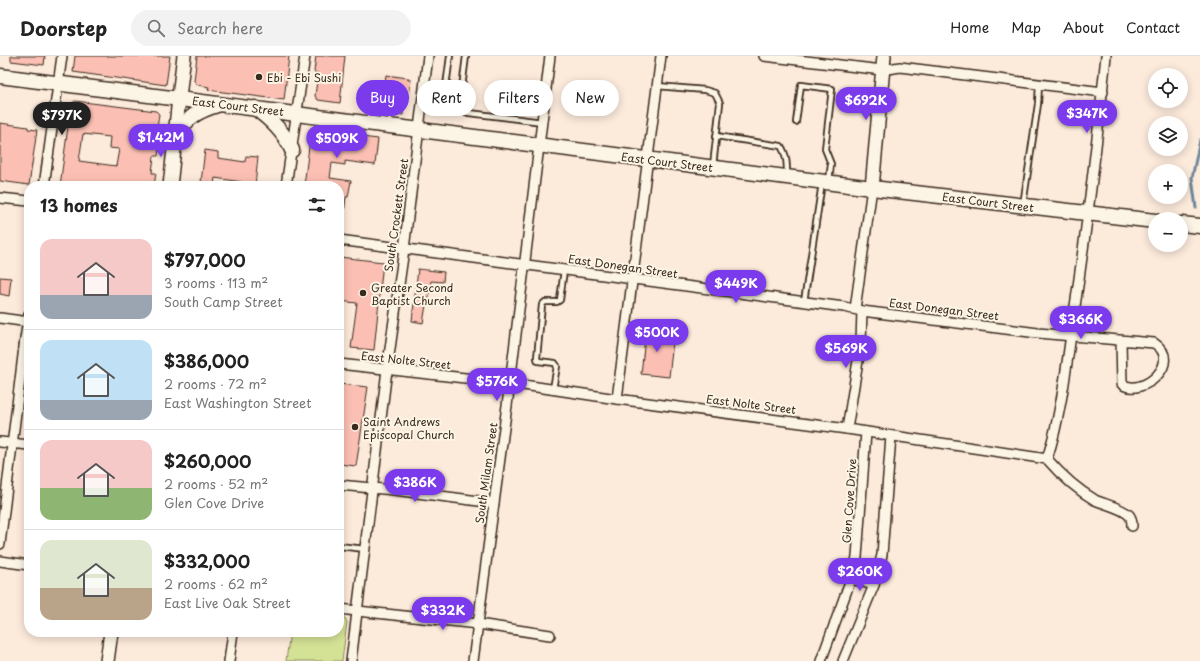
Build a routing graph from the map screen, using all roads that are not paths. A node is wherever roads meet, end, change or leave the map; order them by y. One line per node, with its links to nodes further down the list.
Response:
1 (62, 56): 17 (street)
2 (184, 56): 21 (main road)
3 (305, 56): 25 (street)
4 (428, 56): 14 (street, South Crockett Street)
5 (450, 56): 15 (lane)
6 (466, 56): 16 (lane)
7 (550, 56): 27 (street, South Milam Street)
8 (661, 56): 19 (street)
9 (764, 56): 12 (street)
10 (884, 56): 12 (main road)
11 (1106, 56): 20 (street)
12 (882, 70): 18 (street); 41 (main road)
13 (0, 76): 17 (main road, East Court Street)
14 (426, 80)
15 (447, 80)
16 (463, 80)
17 (58, 83): 21 (main road, East Court Street); 37 (street)
18 (1039, 84): 20 (street); 44 (lane)
19 (656, 86): 31 (lane); 34 (street)
20 (1103, 92): 45 (street)
21 (179, 98): 22 (main road, East Court Street); 30 (main road)
22 (220, 104): 23 (main road, East Court Street); 30 (main road)
23 (255, 108): 25 (main road, East Court Street); 33 (main road)
24 (476, 113): 27 (lane)
25 (297, 114): 29 (main road, East Court Street); 33 (street)
26 (422, 116): 29 (street, South Crockett Street)
27 (543, 122): 32 (street, South Milam Street)
28 (796, 122): 40 (lane)
29 (420, 130): 32 (main road, East Court Street); 50 (street, South Crockett Street)
30 (176, 134): 38 (main road)
31 (716, 136): 35 (lane); 36 (lane)
32 (540, 145): 34 (main road, East Court Street); 51 (street, South Milam Street)
33 (292, 150): 39 (street)
34 (646, 159): 35 (main road, East Court Street); 53 (street)
35 (713, 168): 36 (main road, East Court Street)
36 (787, 177): 40 (main road, East Court Street)
37 (45, 181)
38 (171, 181)
39 (287, 181)
40 (825, 182): 41 (main road, East Court Street); 54 (lane)
41 (872, 188): 44 (main road, East Court Street); 55 (street)
42 (0, 198): 43 (street)
43 (24, 200)
44 (1023, 206): 45 (main road, East Court Street)
45 (1088, 214): 46 (main road, East Court Street); 58 (street)
46 (1148, 220)
47 (1188, 225): 48 (main road)
48 (1200, 226)
49 (344, 241): 50 (street, East Donegan Street)
50 (404, 249): 51 (street, East Donegan Street); 62 (street, South Crockett Street)
51 (525, 264): 52 (street, East Donegan Street); 63 (street, South Milam Street)
52 (564, 270): 53 (street, East Donegan Street); 64 (lane)
53 (632, 280): 54 (street, East Donegan Street); 65 (street)
54 (804, 302): 55 (street, East Donegan Street)
55 (859, 310): 58 (street, East Donegan Street); 66 (street)
56 (0, 318): 57 (street)
57 (24, 319)
58 (1071, 335): 59 (street, East Donegan Street); 72 (street)
59 (1122, 341): 59 (street)
60 (24, 350): 70 (street)
61 (344, 365): 62 (street, East Nolte Street)
62 (387, 370): 63 (street, East Nolte Street); 74 (street, South Crockett Street)
63 (510, 383): 64 (street, East Nolte Street); 75 (street, South Milam Street)
64 (553, 389): 65 (street, East Nolte Street)
65 (617, 399): 66 (street, East Nolte Street)
66 (847, 429): 67 (street, East Nolte Street)
67 (866, 432): 68 (street, East Nolte Street); 82 (street, Glen Cove Drive)
68 (891, 436): 72 (street, East Nolte Street); 83 (street)
69 (0, 442): 70 (street)
70 (12, 444): 71 (street); 77 (street)
71 (24, 445)
72 (1047, 459): 76 (street)
73 (344, 486): 74 (street)
74 (373, 489): 75 (street); 79 (street, South Crockett Street)
75 (494, 503): 86 (street, South Milam Street)
76 (1132, 526)
77 (0, 544)
78 (344, 547): 79 (lane)
79 (365, 549): 85 (street, South Crockett Street)
80 (0, 561): 81 (street)
81 (24, 564)
82 (851, 579): 83 (street); 94 (street, Glen Cove Drive)
83 (874, 584): 95 (street)
84 (344, 610): 85 (street)
85 (358, 611): 86 (street); 92 (street, South Crockett Street)
86 (478, 624): 87 (street); 93 (street, South Milam Street)
87 (550, 635)
88 (110, 637): 90 (main road)
89 (232, 637): 91 (street)
90 (107, 661)
91 (229, 661)
92 (351, 661)
93 (473, 661)
94 (821, 661)
95 (843, 661)

